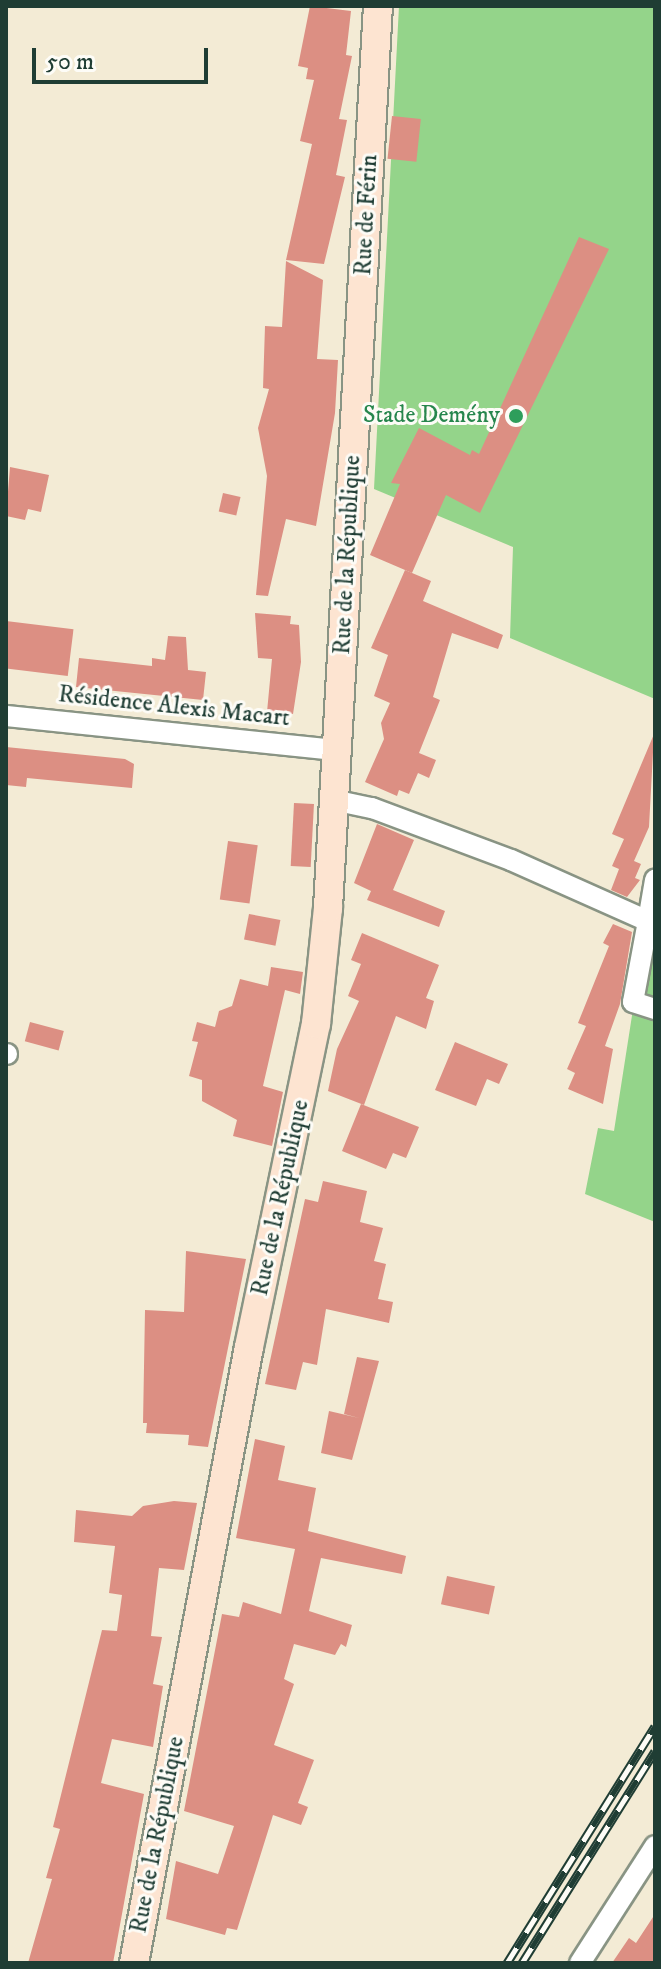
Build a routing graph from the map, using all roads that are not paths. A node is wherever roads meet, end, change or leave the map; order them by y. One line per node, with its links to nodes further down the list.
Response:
1 (378, 6): 2 (main road, Rue de Férin)
2 (355, 425): 4 (main road, Rue de la République)
3 (6, 716): 4 (street, Résidence Alexis Macart)
4 (337, 750): 5 (main road, Rue de la République)
5 (333, 800): 7 (street); 10 (main road, Rue de la République)
6 (655, 880): 7 (street)
7 (648, 921): 8 (street)
8 (655, 1009)
9 (655, 1846): 11 (street)
10 (134, 1963)
11 (580, 1963)

